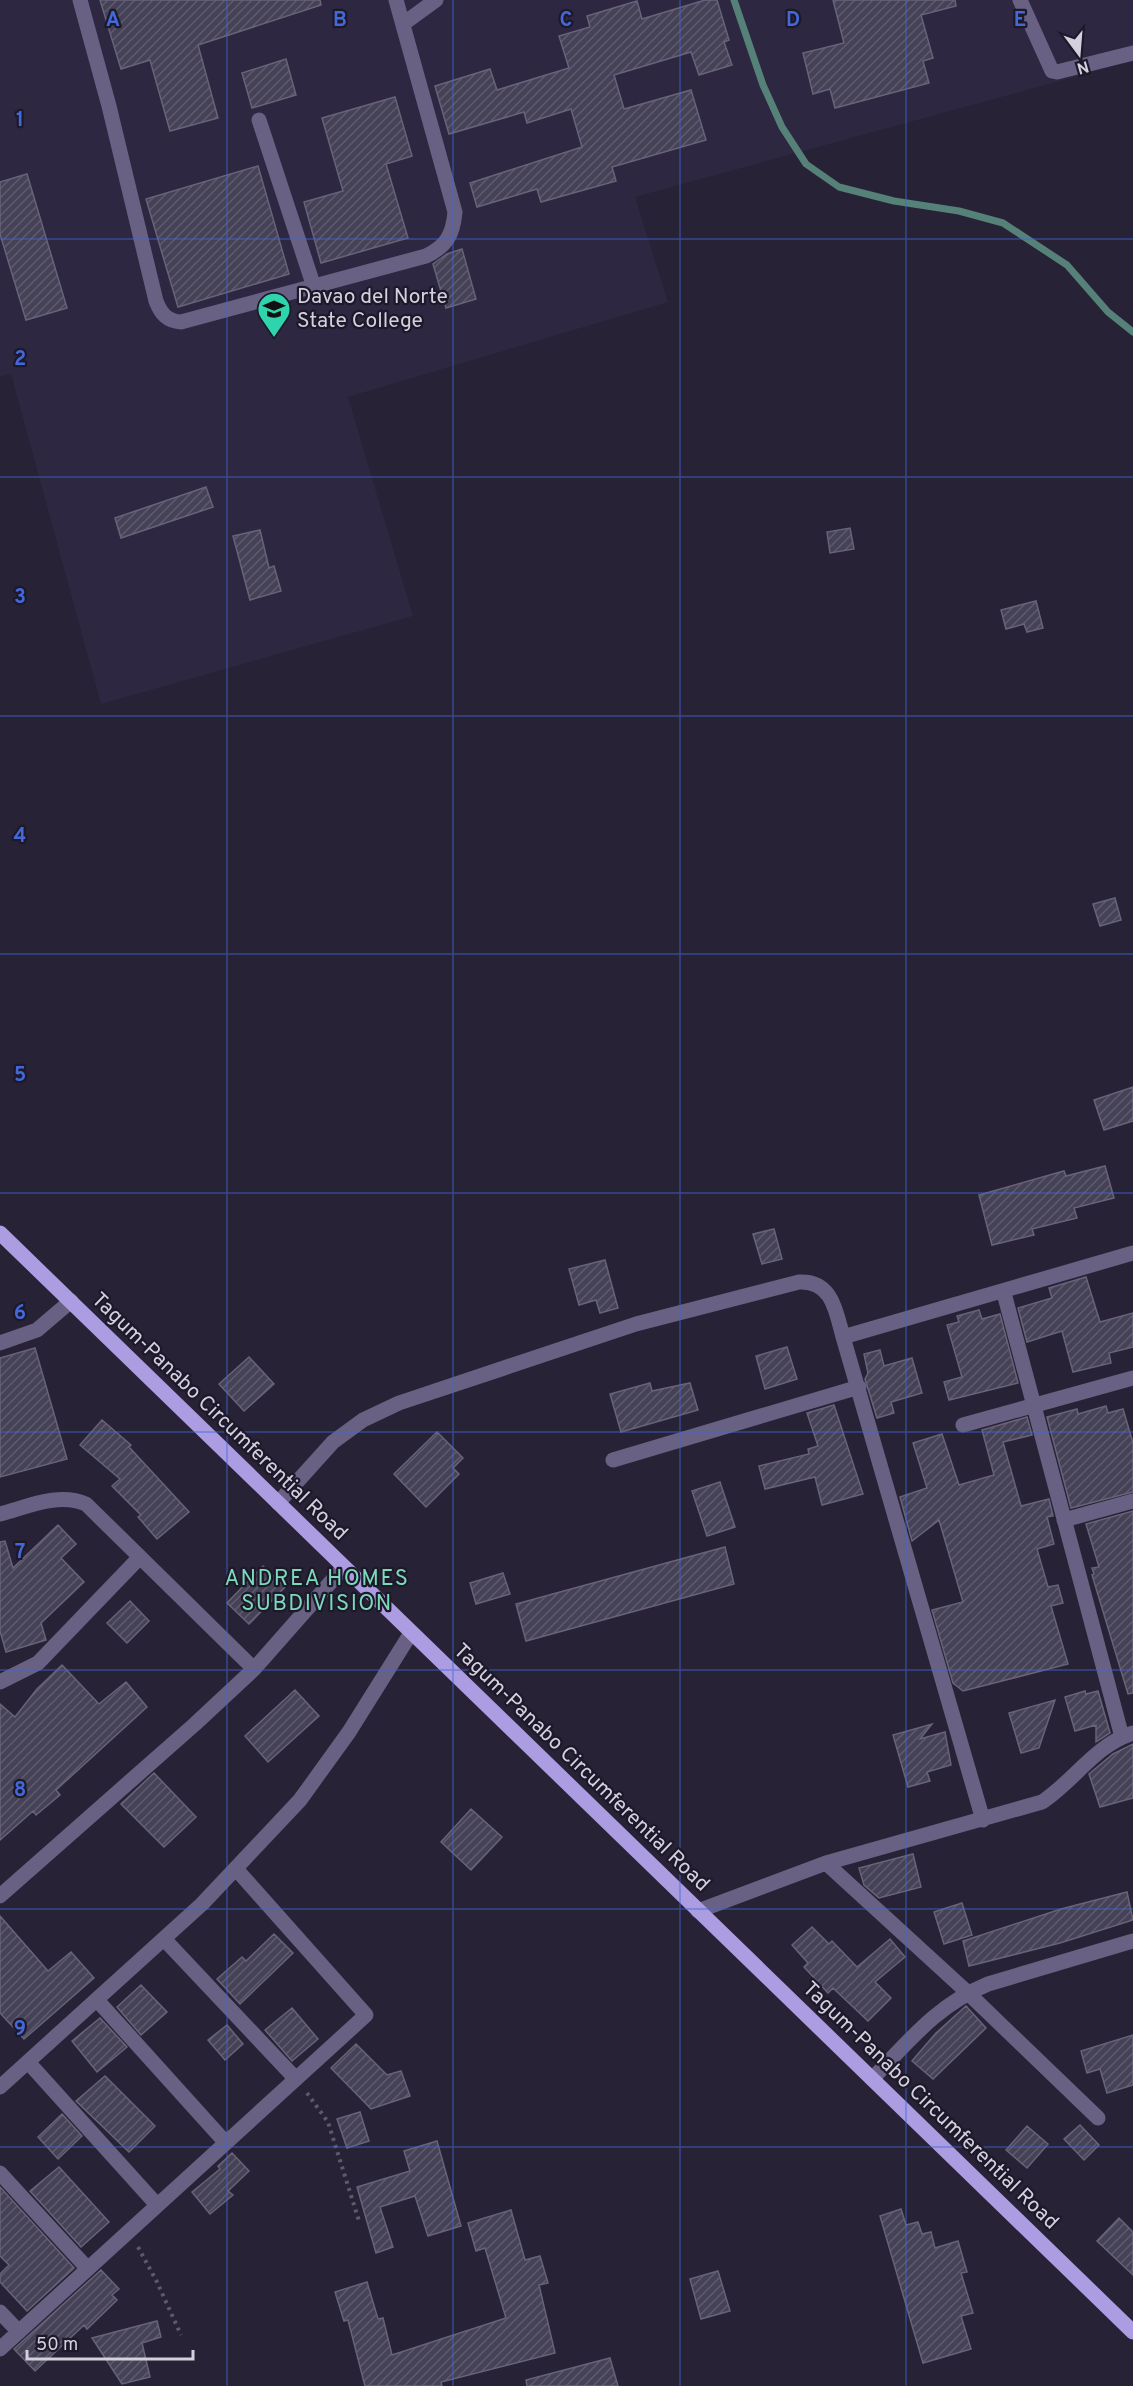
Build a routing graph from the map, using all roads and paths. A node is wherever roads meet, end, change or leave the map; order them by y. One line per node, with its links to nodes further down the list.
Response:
1 (80, 0): 8 (street)
2 (396, 0): 5 (street)
3 (436, 0): 5 (street)
4 (1020, 0): 6 (street)
5 (403, 24): 8 (street)
6 (1133, 52)
7 (259, 120): 8 (street)
8 (314, 287)
9 (0, 1233): 12 (main road, Tagum-Panabo Circumferential Road)
10 (1133, 1254): 11 (street)
11 (1004, 1293): 13 (street); 17 (street)
12 (71, 1302): 14 (street); 21 (main road, Tagum-Panabo Circumferential Road)
13 (843, 1337): 16 (street); 21 (street)
14 (0, 1343)
15 (1133, 1378): 17 (street)
16 (859, 1387): 19 (street); 30 (street)
17 (1033, 1406): 18 (street); 23 (street)
18 (963, 1425)
19 (614, 1460)
20 (1133, 1501): 23 (street)
21 (278, 1503): 25 (main road, Tagum-Panabo Circumferential Road)
22 (0, 1515): 24 (street)
23 (1064, 1520): 29 (street)
24 (140, 1557): 27 (street); 28 (street)
25 (344, 1567): 26 (main road, Tagum-Panabo Circumferential Road); 27 (street)
26 (411, 1633): 32 (street); 34 (main road, Tagum-Panabo Circumferential Road)
27 (254, 1669): 33 (street)
28 (0, 1682)
29 (1127, 1735): 30 (street)
30 (983, 1820): 31 (street)
31 (826, 1863): 34 (street); 37 (street)
32 (237, 1870): 35 (street); 40 (street)
33 (0, 1896)
34 (698, 1911): 41 (main road, Tagum-Panabo Circumferential Road)
35 (164, 1939): 38 (street); 40 (street)
36 (1133, 1941): 37 (street)
37 (967, 1992): 41 (street); 43 (street)
38 (97, 2000): 39 (street); 44 (street)
39 (28, 2062): 42 (street); 46 (street)
40 (296, 2079): 44 (street); 47 (path)
41 (872, 2079): 52 (main road, Tagum-Panabo Circumferential Road)
42 (0, 2087)
43 (1098, 2118)
44 (226, 2143): 46 (street)
45 (0, 2173): 49 (street)
46 (158, 2205): 48 (street)
47 (359, 2222)
48 (128, 2232): 49 (street); 53 (path)
49 (88, 2269): 51 (street)
50 (0, 2312): 51 (street)
51 (19, 2332): 54 (street)
52 (1133, 2332)
53 (181, 2335)
54 (0, 2349)

